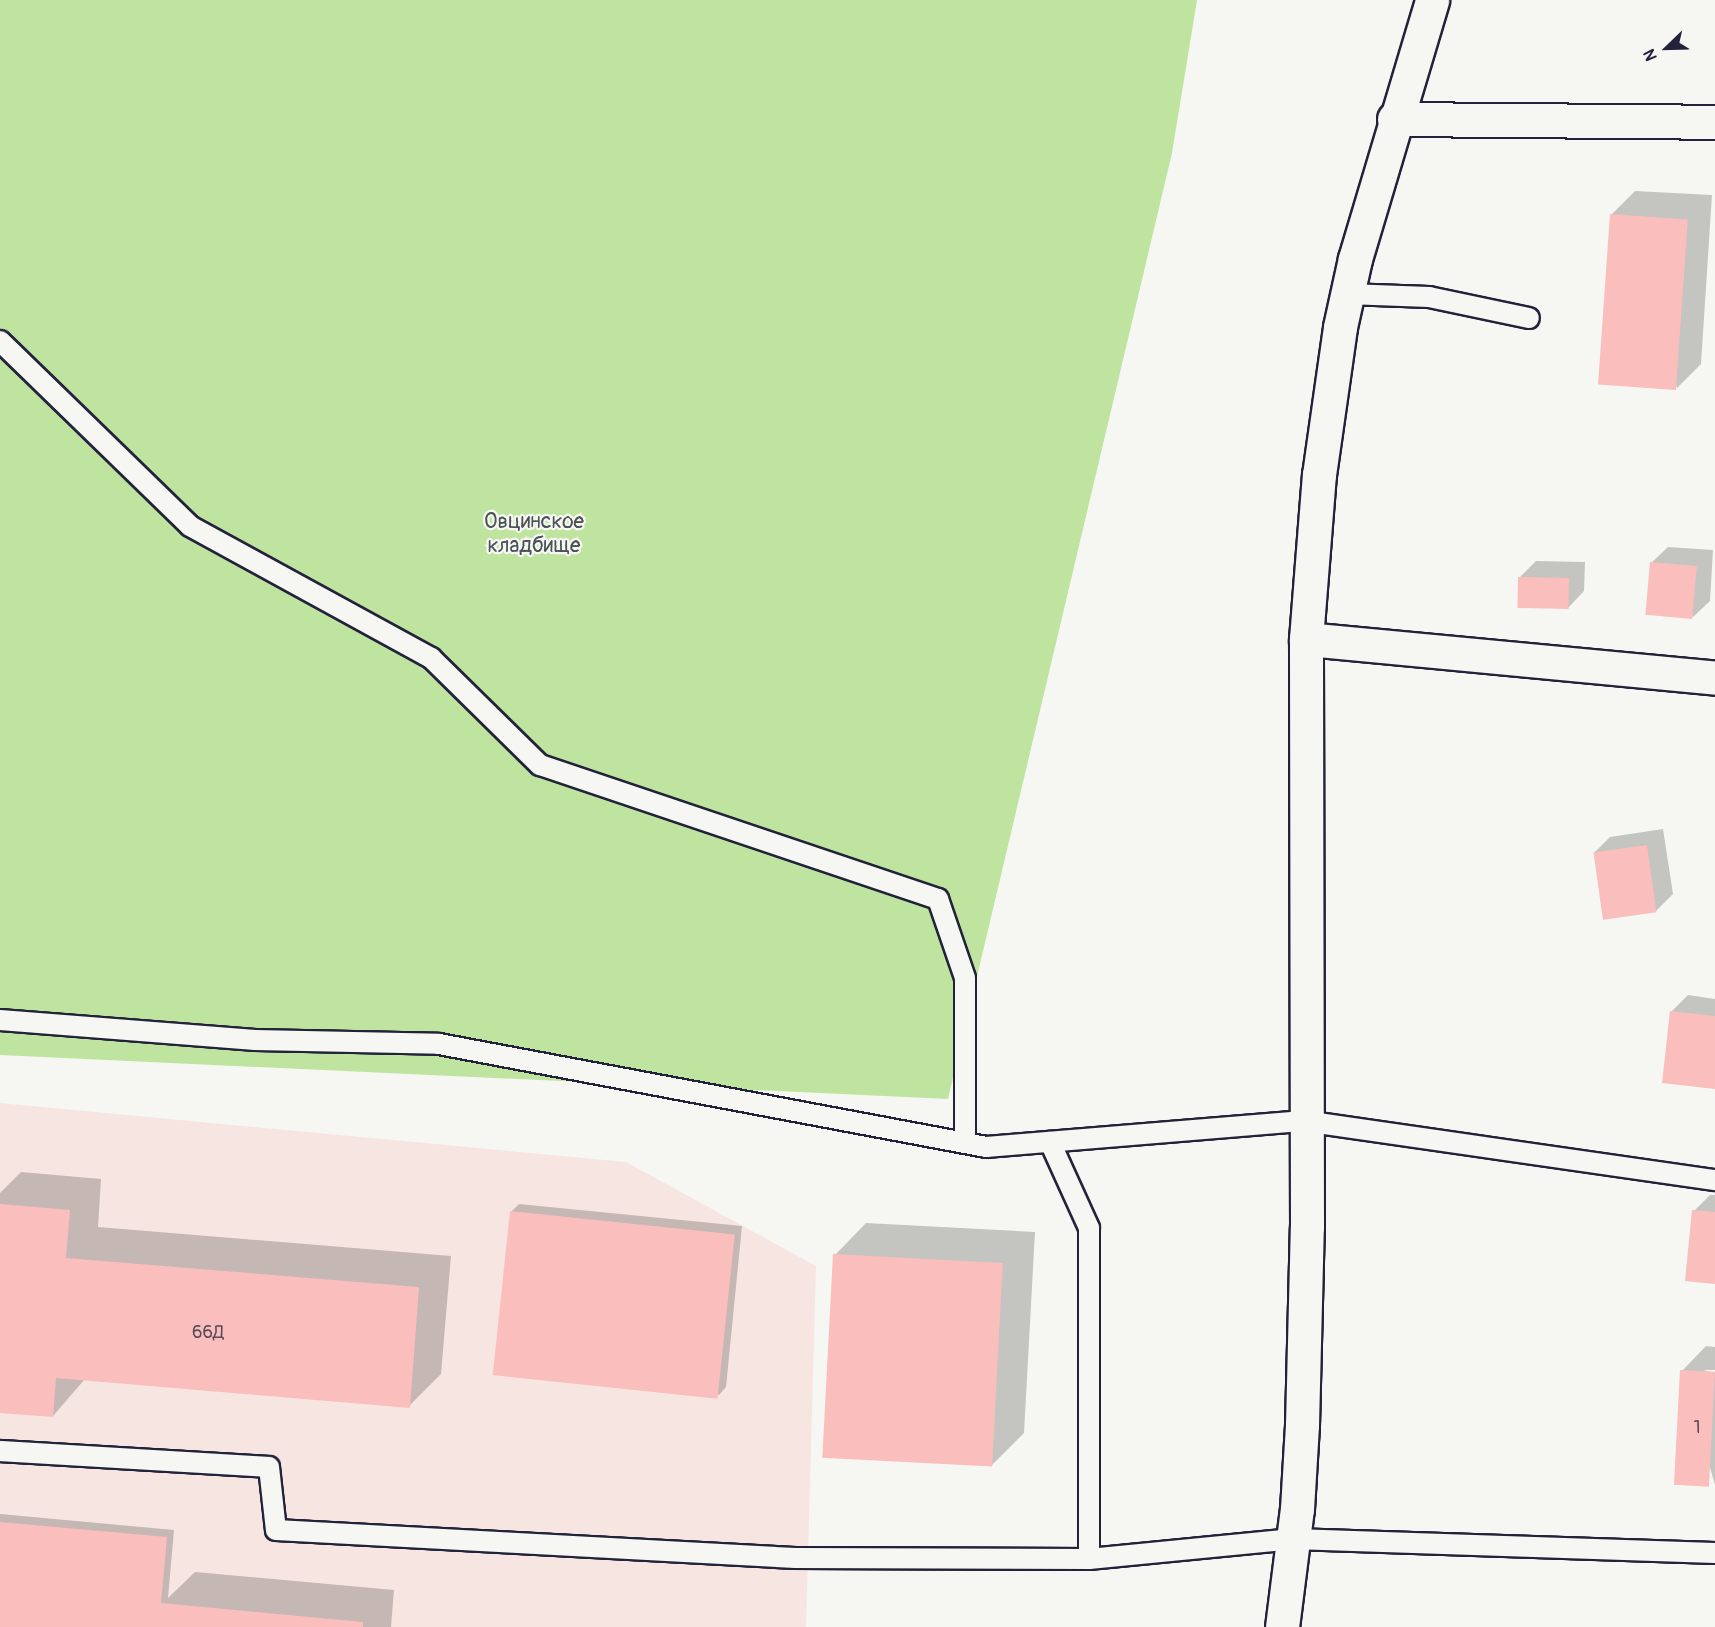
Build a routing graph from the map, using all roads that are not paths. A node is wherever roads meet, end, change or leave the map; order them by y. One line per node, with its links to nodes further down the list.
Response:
1 (1432, 0): 2 (main road)
2 (1394, 120): 3 (main road); 4 (main road)
3 (1715, 122)
4 (1347, 294): 5 (lane); 7 (main road)
5 (1528, 318)
6 (0, 341): 11 (lane)
7 (1306, 639): 8 (main road); 10 (main road)
8 (1715, 678)
9 (0, 1020): 11 (lane)
10 (1304, 1121): 12 (lane); 13 (lane); 15 (main road)
11 (965, 1142): 12 (lane)
12 (1050, 1142): 17 (lane)
13 (1715, 1180)
14 (0, 1451): 17 (lane)
15 (1293, 1539): 16 (lane); 17 (lane); 18 (main road)
16 (1715, 1553)
17 (1089, 1559)
18 (1282, 1627)

